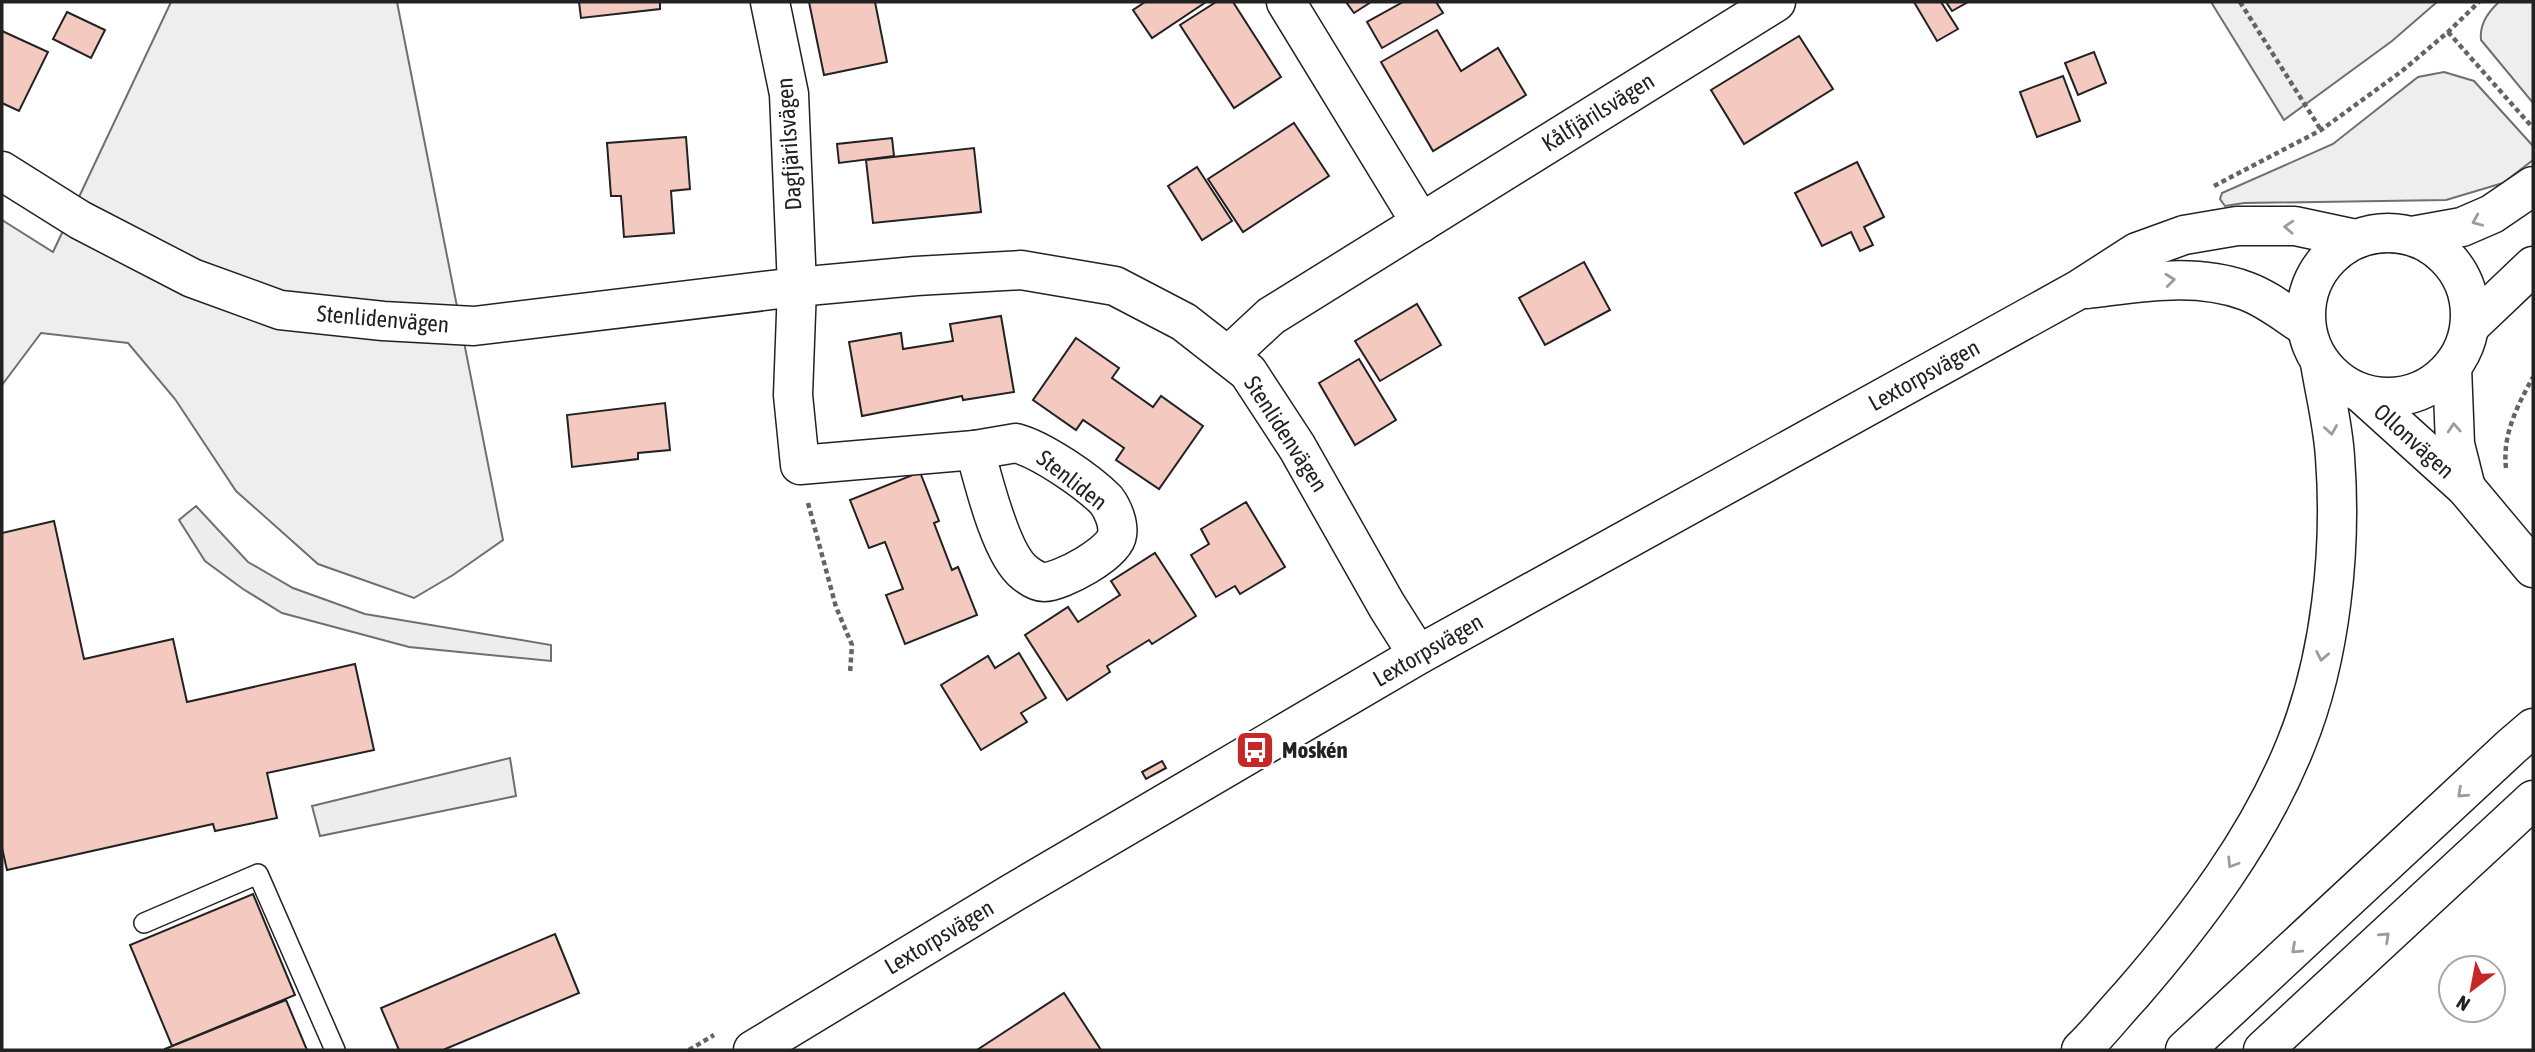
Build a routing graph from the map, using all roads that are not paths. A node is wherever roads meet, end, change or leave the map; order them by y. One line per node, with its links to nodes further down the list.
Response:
1 (770, 2): 10 (main road, Dagfjärilsvägen)
2 (1286, 2): 6 (main road)
3 (1776, 2): 6 (main road, Kålfjärilsvägen)
4 (2, 171): 10 (main road, Stenlidenvägen)
5 (2533, 186): 7 (main road, one-way to 7)
6 (1421, 223): 14 (main road, Kålfjärilsvägen)
7 (2412, 236): 8 (main road); 12 (main road)
8 (2356, 239): 11 (main road, Lextorpsvägen, one-way to 11); 13 (main road)
9 (2533, 267): 12 (main road)
10 (797, 288): 14 (main road, Stenlidenvägen); 18 (main road)
11 (2078, 290): 13 (main road, Lextorpsvägen, one-way to 13); 21 (main road, Lextorpsvägen)
12 (2470, 326): 16 (main road)
13 (2306, 327): 15 (main road)
14 (1228, 356): 21 (main road, Stenlidenvägen)
15 (2320, 363): 17 (main road); 28 (main road, one-way to 28)
16 (2452, 367): 17 (main road); 19 (main road, Ollonvägen, one-way to 16)
17 (2361, 394): 19 (main road, Ollonvägen)
18 (975, 450)
19 (2466, 488): 20 (main road, Ollonvägen)
20 (2533, 568)
21 (1418, 655): 25 (main road, Lextorpsvägen)
22 (2533, 728): 29 (main road, one-way to 29)
23 (2533, 800): 30 (main road, one-way to 23)
24 (144, 923): 26 (lane)
25 (794, 1039): 27 (main road, Lextorpsvägen)
26 (335, 1050)
27 (753, 1050)
28 (2081, 1050)
29 (2185, 1050)
30 (2263, 1050)

